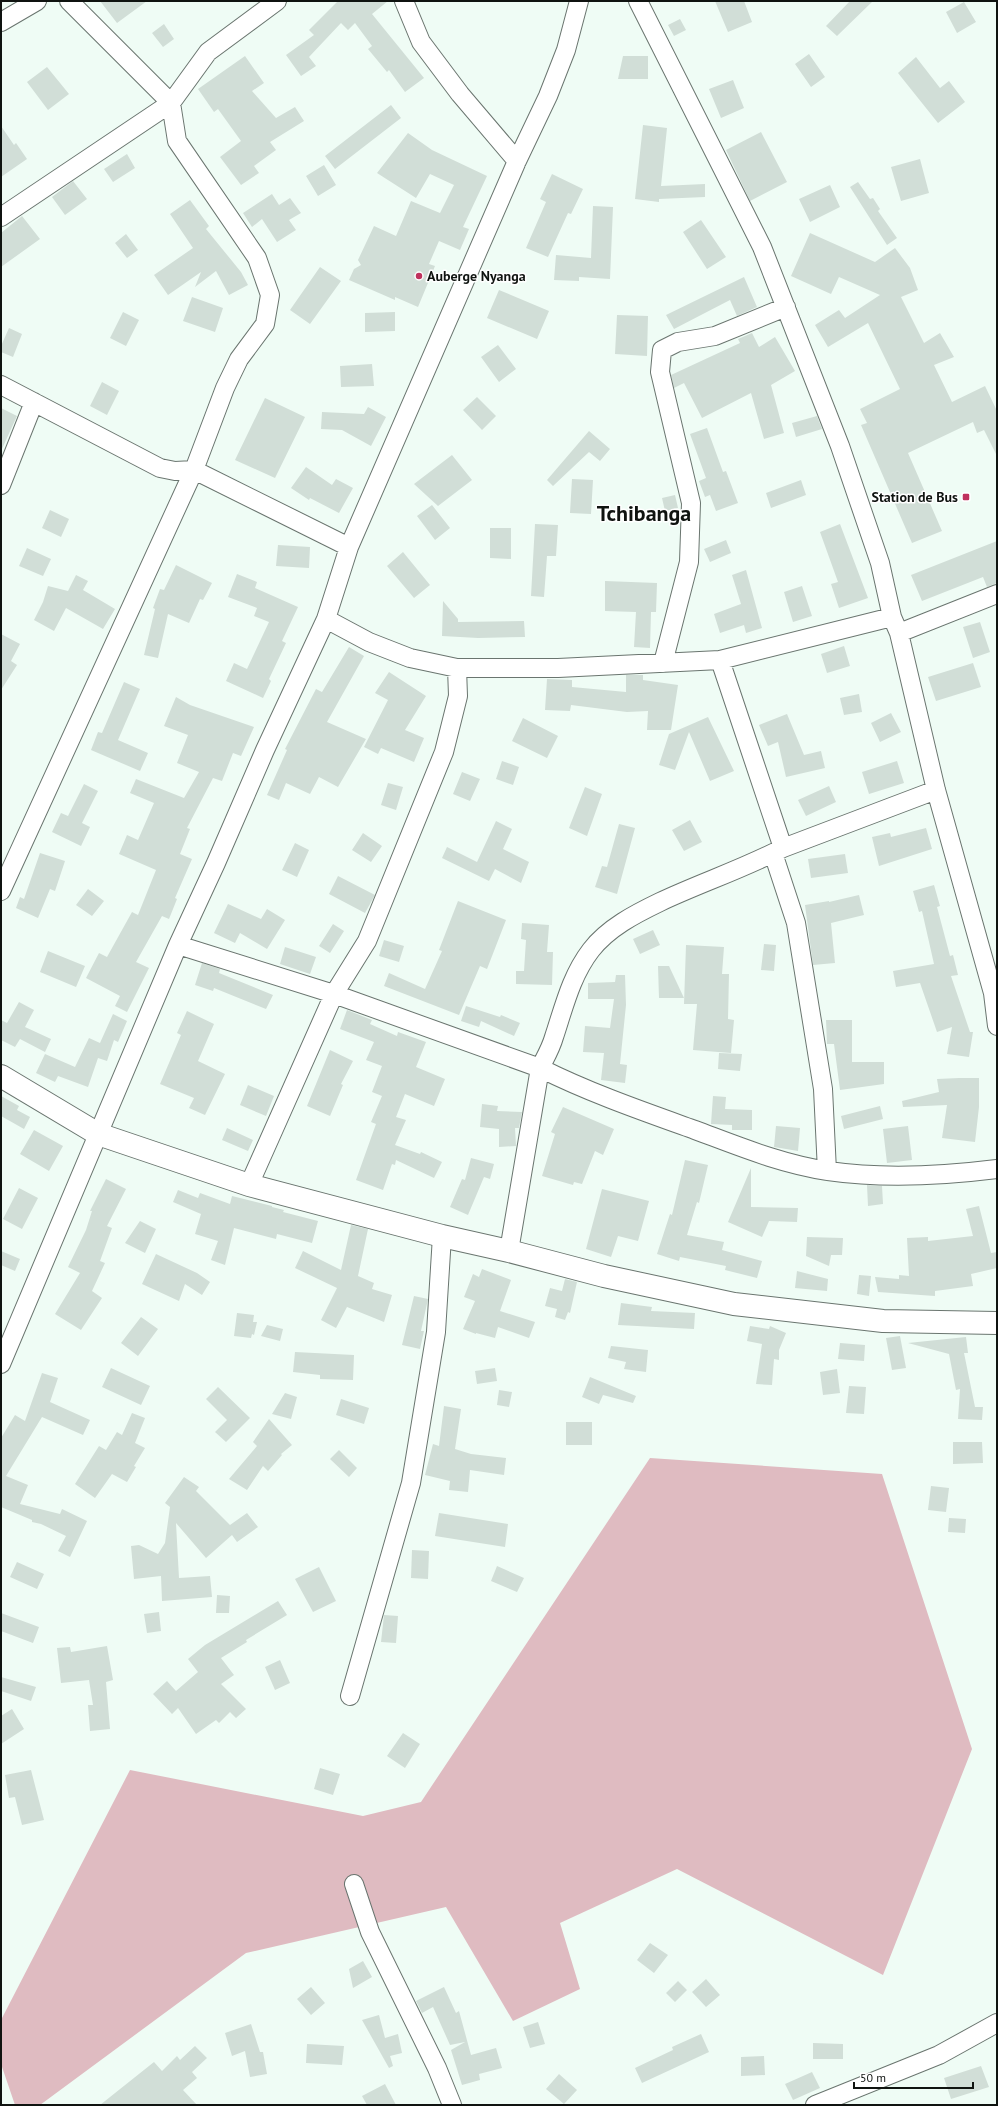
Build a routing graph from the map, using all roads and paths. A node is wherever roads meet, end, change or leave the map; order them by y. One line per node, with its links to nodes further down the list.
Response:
1 (37, 1): 7 (street)
2 (69, 1): 8 (street)
3 (277, 1): 8 (street)
4 (404, 1): 9 (street)
5 (579, 1): 9 (street)
6 (638, 1): 11 (street)
7 (1, 22)
8 (171, 103): 10 (street); 14 (street)
9 (517, 161): 16 (street)
10 (1, 217)
11 (786, 307): 19 (street); 21 (street)
12 (1, 385): 13 (street)
13 (34, 402): 14 (street); 15 (street)
14 (194, 470): 16 (street); 25 (street)
15 (1, 485)
16 (348, 547): 18 (street)
17 (997, 594): 19 (street)
18 (326, 619): 22 (street); 26 (street)
19 (896, 625): 20 (street); 23 (street)
20 (720, 660): 21 (street); 24 (street)
21 (663, 663): 22 (street)
22 (457, 668): 27 (street)
23 (936, 790): 24 (street); 28 (street)
24 (778, 851): 30 (street); 34 (street)
25 (1, 891)
26 (178, 945): 27 (street); 32 (street)
27 (334, 994): 30 (street); 35 (street)
28 (995, 994): 29 (street)
29 (997, 1026)
30 (540, 1068): 34 (street); 37 (street)
31 (1, 1076): 32 (main road)
32 (98, 1134): 35 (main road); 39 (street)
33 (997, 1169): 34 (street)
34 (827, 1171)
35 (249, 1185): 36 (main road)
36 (442, 1236): 37 (main road); 40 (street)
37 (509, 1251): 38 (main road)
38 (997, 1323)
39 (1, 1364)
40 (350, 1696)
41 (354, 1884): 43 (street)
42 (997, 2023): 44 (street)
43 (452, 2105)
44 (815, 2105)

